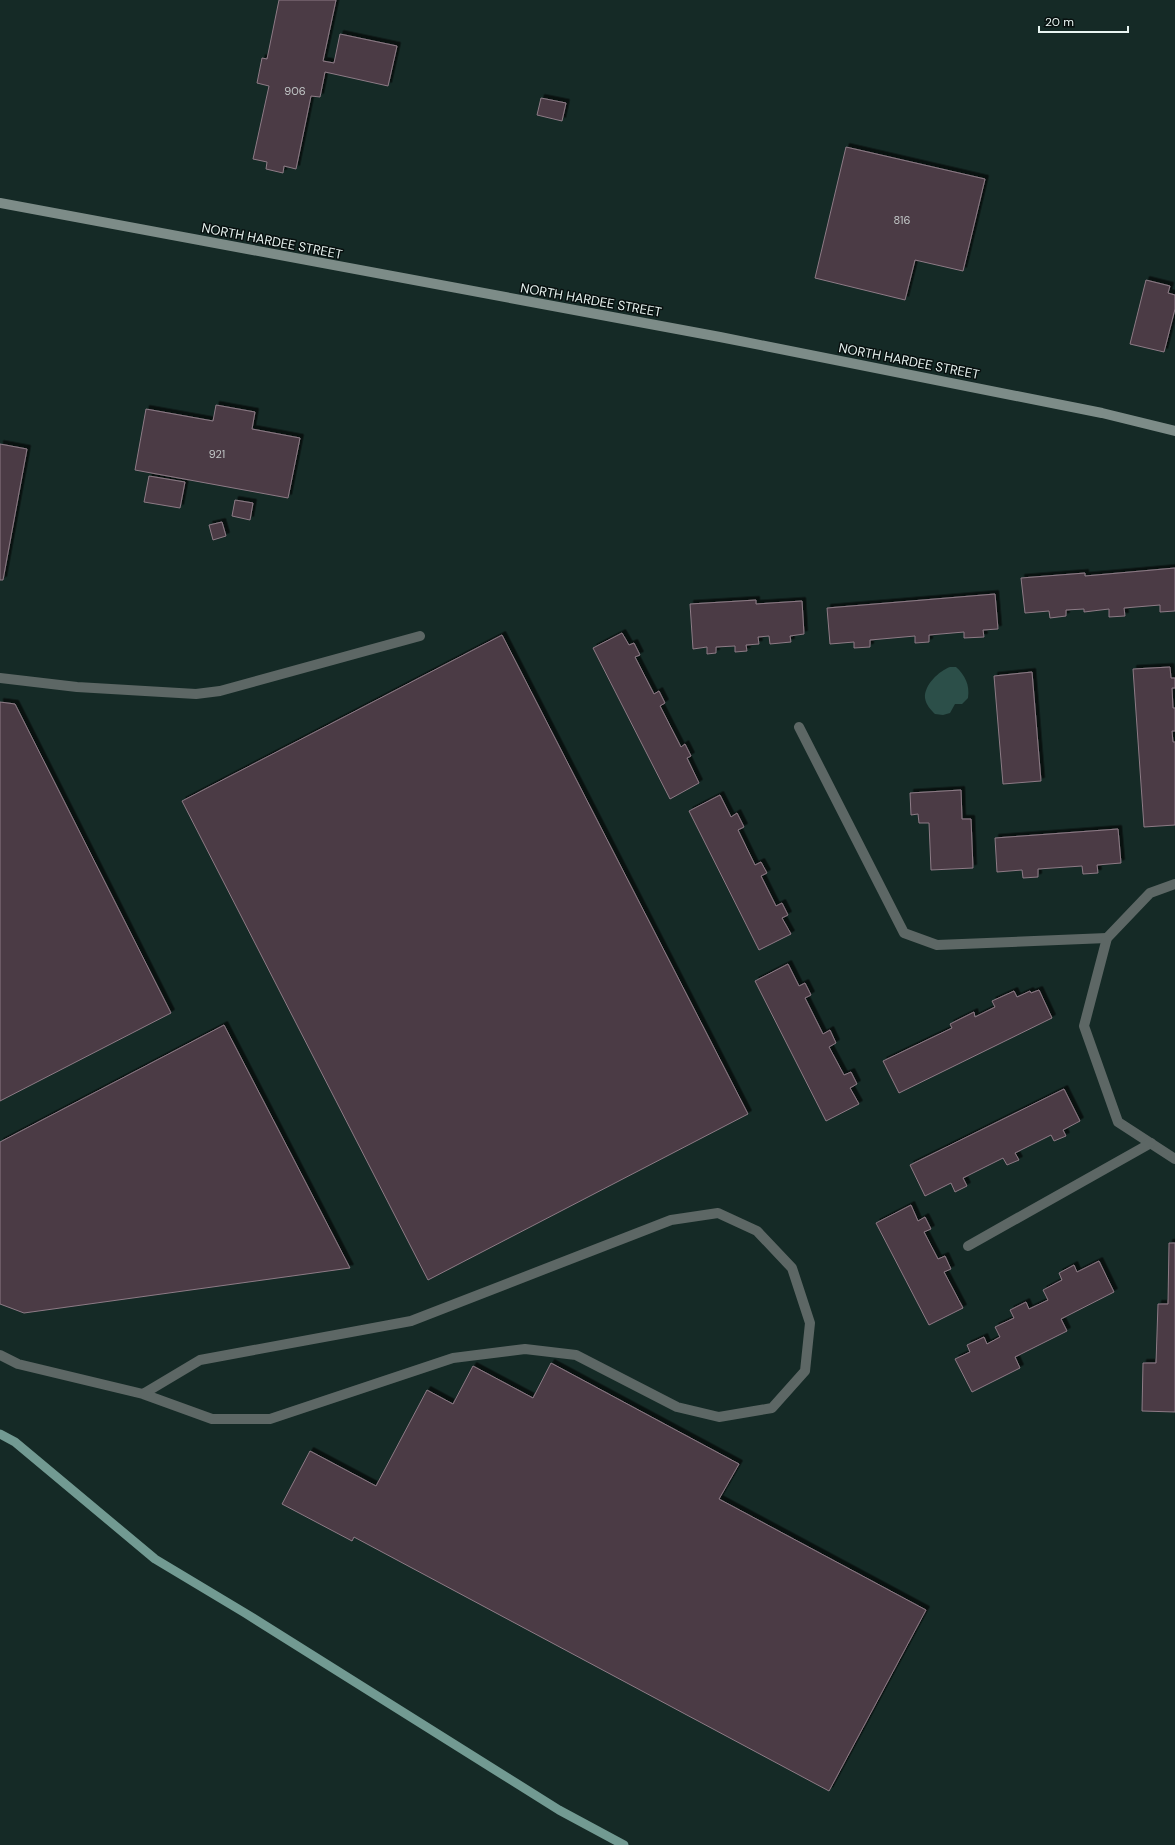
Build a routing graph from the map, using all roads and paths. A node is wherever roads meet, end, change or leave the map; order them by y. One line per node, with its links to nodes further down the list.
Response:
1 (0, 203): 2 (street, NORTH HARDEE STREET)
2 (1175, 431)
3 (420, 636): 4 (street)
4 (0, 678)
5 (799, 727): 7 (street)
6 (1175, 884): 7 (street)
7 (1107, 938): 8 (street)
8 (1151, 1143): 9 (street); 10 (street)
9 (1175, 1160)
10 (968, 1246)
11 (0, 1355): 12 (street)
12 (143, 1394): 12 (street)

